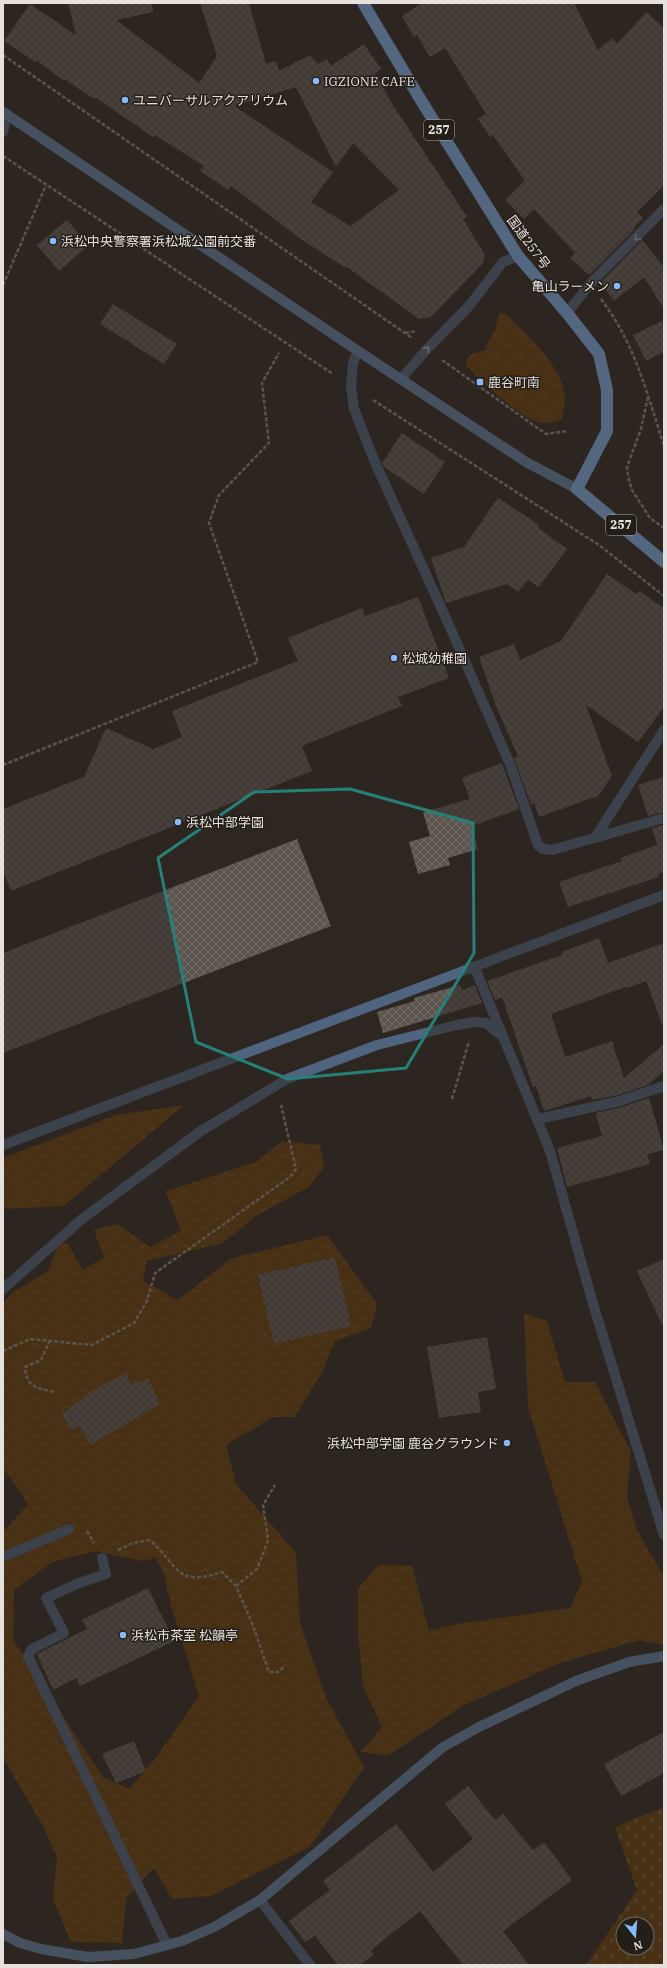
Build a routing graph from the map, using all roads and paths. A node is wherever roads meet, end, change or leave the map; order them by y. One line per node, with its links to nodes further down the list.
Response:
1 (363, 3): 8 (highway, 国道257号 / 257)
2 (3, 56): 13 (path)
3 (5, 113): 4 (street); 15 (street)
4 (3, 132)
5 (3, 156): 6 (path)
6 (46, 185): 10 (path); 18 (path)
7 (664, 210): 9 (street, one-way to 9)
8 (518, 256): 11 (highway, 国道257号 / 257); 14 (street)
9 (589, 284): 11 (street); 19 (path)
10 (3, 285)
11 (567, 313): 22 (highway, 国道257号 / 257)
12 (423, 330): 13 (path)
13 (405, 334): 14 (path)
14 (427, 349): 17 (street, one-way to 14); 20 (path)
15 (358, 352): 17 (street); 18 (street)
16 (279, 353): 27 (path)
17 (401, 378): 22 (street)
18 (351, 386): 25 (path); 29 (street)
19 (648, 397): 21 (path); 23 (path)
20 (567, 431)
21 (664, 446)
22 (577, 489): 24 (highway, 257)
23 (664, 528)
24 (664, 562)
25 (664, 596)
26 (664, 730): 29 (street)
27 (3, 764)
28 (664, 818): 29 (street)
29 (595, 838)
30 (664, 895): 31 (street)
31 (474, 966): 33 (street); 38 (street)
32 (475, 1022): 33 (street); 34 (street); 36 (path)
33 (503, 1036): 37 (street)
34 (287, 1079): 39 (street); 40 (path)
35 (664, 1086): 37 (street)
36 (452, 1099)
37 (538, 1119): 45 (street)
38 (3, 1145)
39 (3, 1289)
40 (50, 1340): 41 (path); 42 (path)
41 (3, 1351)
42 (54, 1392)
43 (275, 1486): 48 (path)
44 (69, 1529): 46 (street); 47 (path)
45 (664, 1535)
46 (3, 1557)
47 (102, 1558): 48 (path); 53 (street)
48 (236, 1586): 50 (path)
49 (664, 1656): 51 (street)
50 (285, 1665)
51 (260, 1900): 53 (street); 54 (street)
52 (3, 1934): 53 (street)
53 (167, 1945)
54 (310, 1965)

